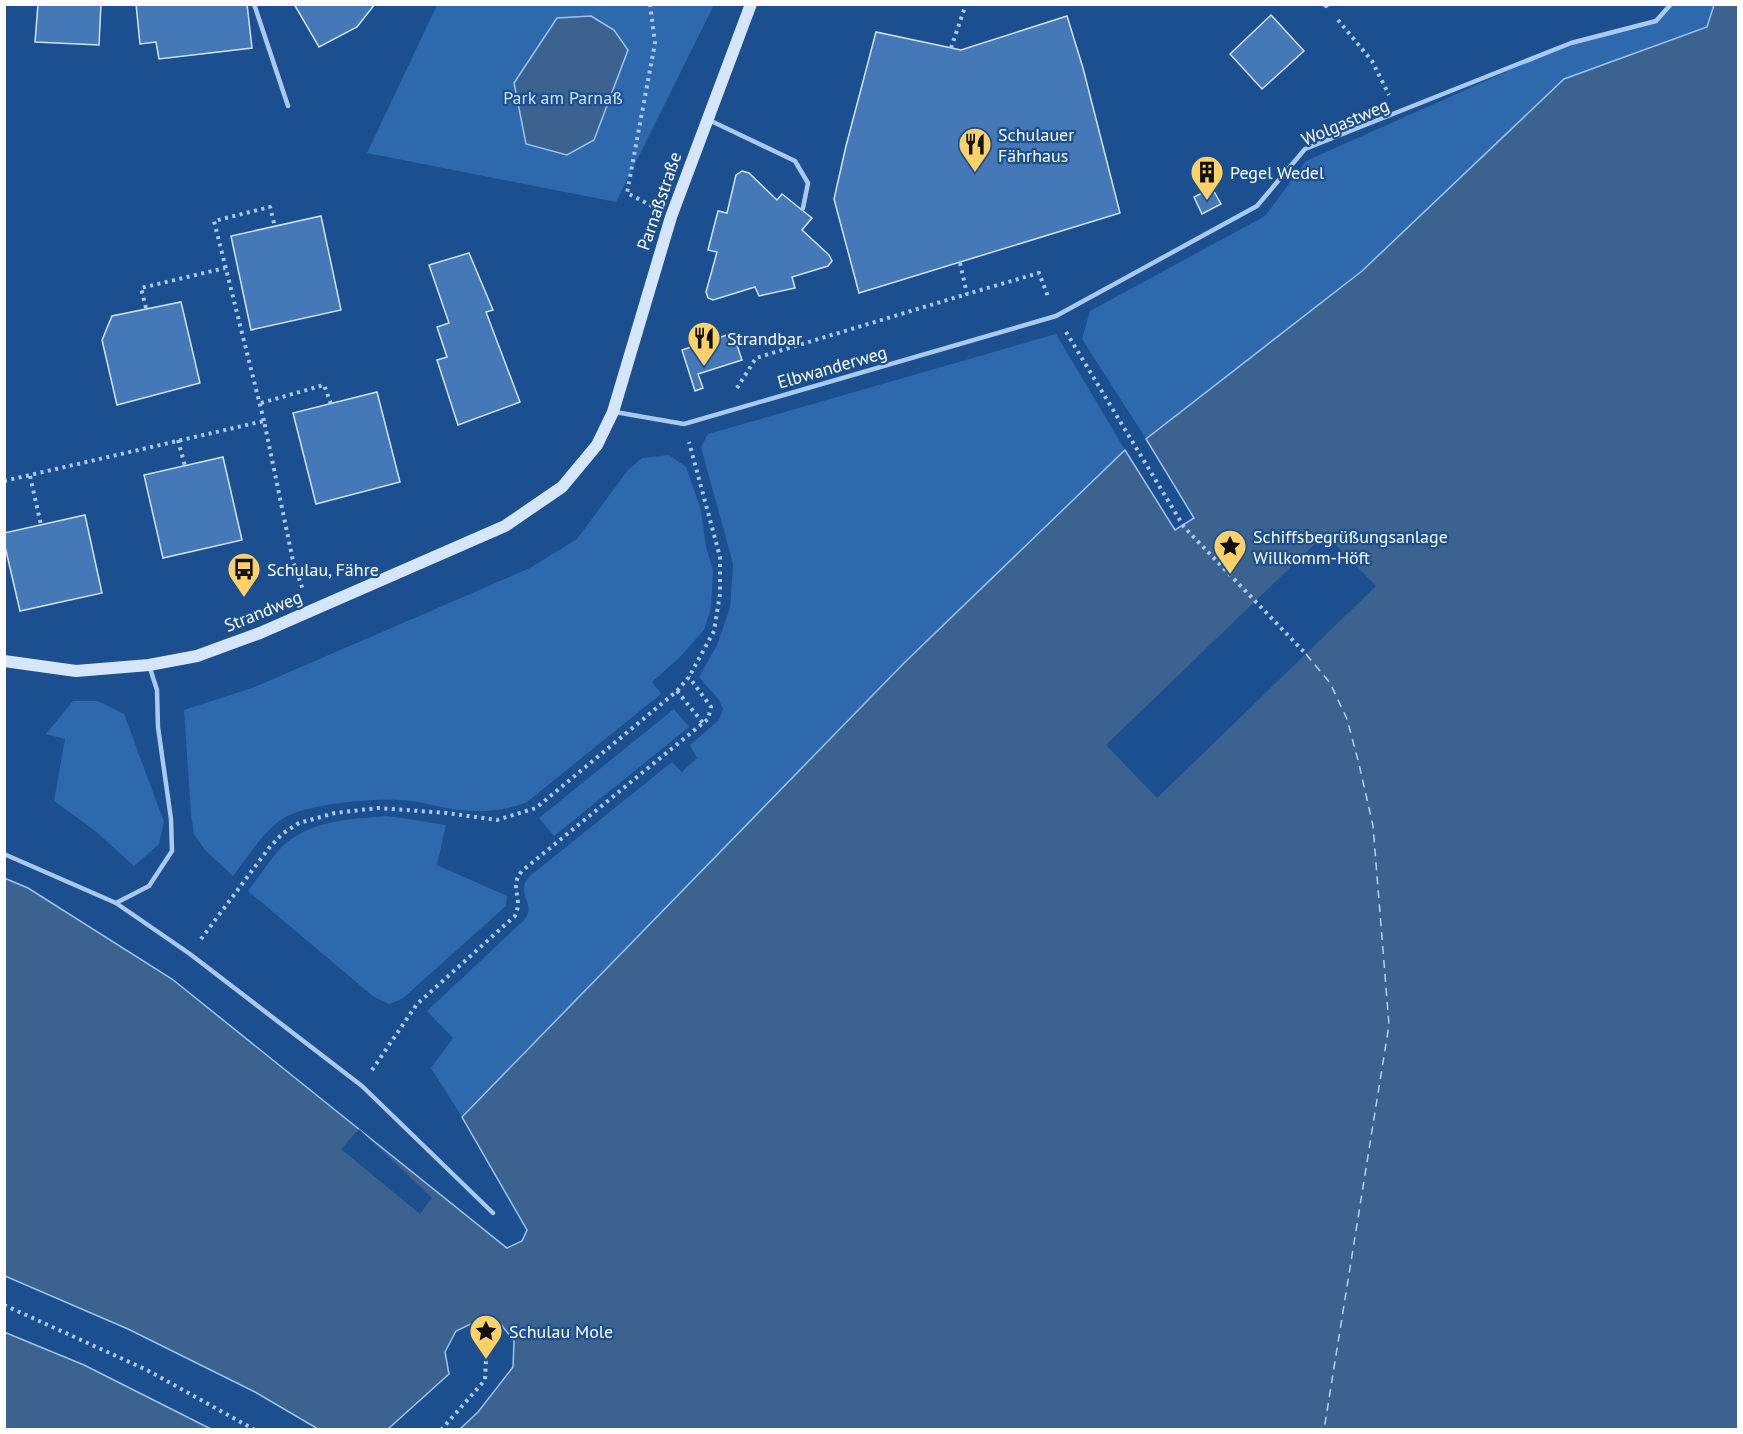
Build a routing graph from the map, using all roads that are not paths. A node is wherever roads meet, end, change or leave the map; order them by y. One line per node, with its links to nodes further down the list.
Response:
1 (254, 4): 4 (lane)
2 (751, 4): 5 (street, Parnaßstraße)
3 (1671, 4): 7 (lane, Wolgastweg)
4 (288, 106)
5 (707, 118): 6 (lane); 8 (street, Parnaßstraße)
6 (802, 208)
7 (1056, 316): 8 (lane, Elbwanderweg)
8 (613, 412): 10 (street, Strandweg)
9 (4, 661): 10 (street, Strandweg)
10 (149, 665): 12 (lane)
11 (4, 854): 12 (lane)
12 (116, 903): 13 (lane)
13 (493, 1213)

